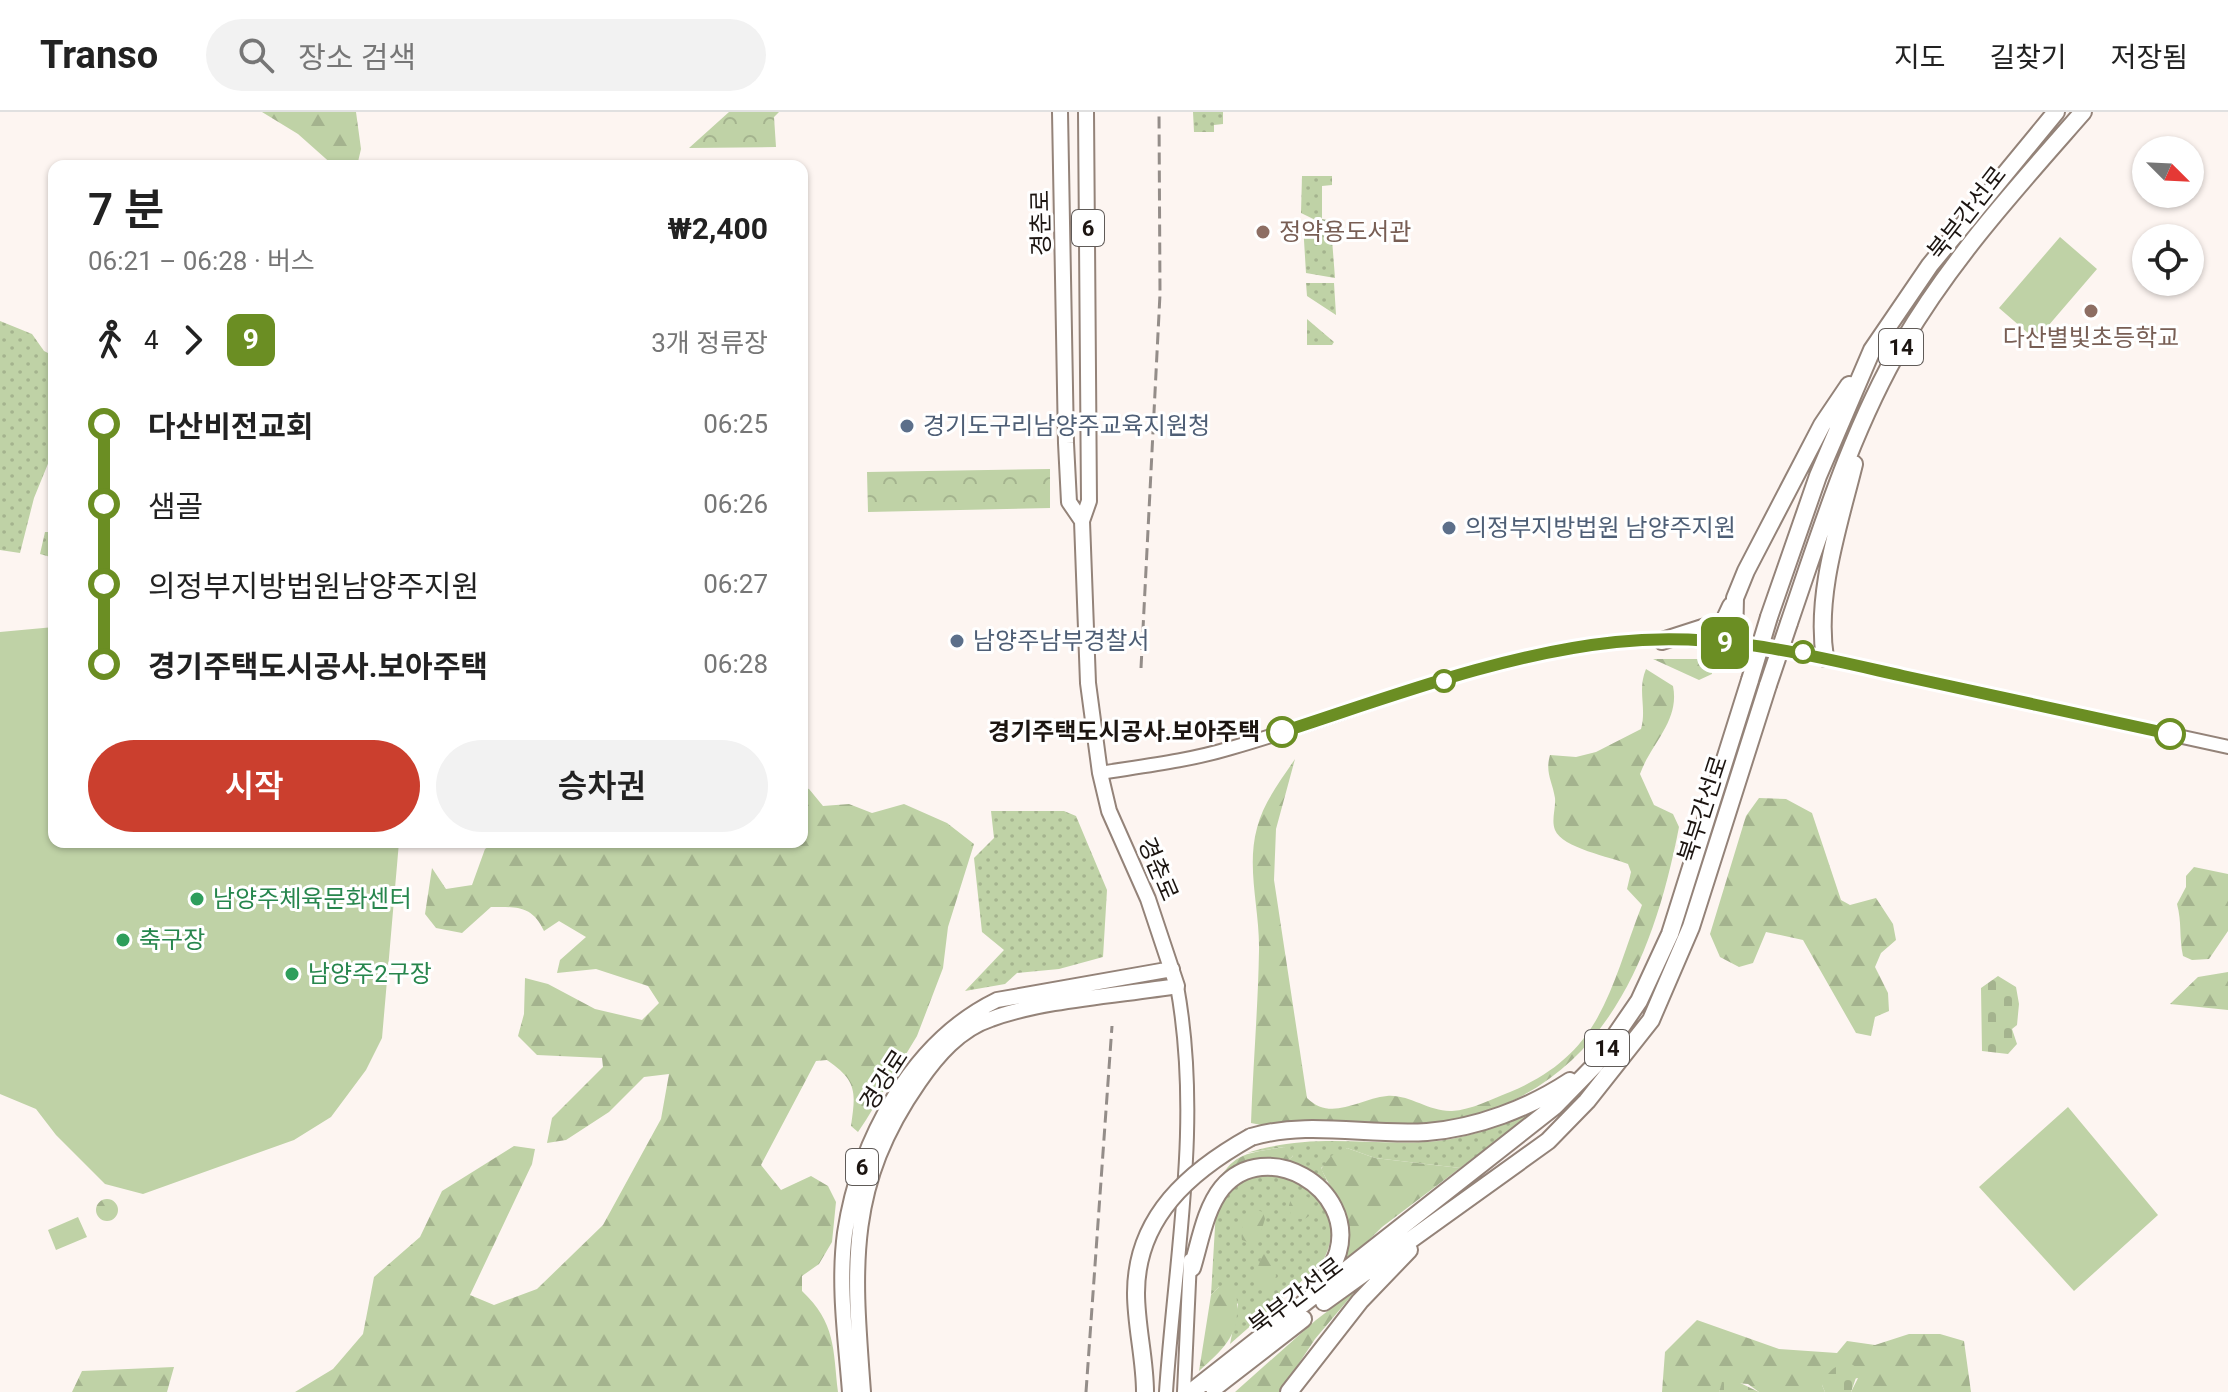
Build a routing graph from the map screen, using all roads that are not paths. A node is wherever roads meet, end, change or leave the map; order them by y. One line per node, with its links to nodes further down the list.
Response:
1 (1060, 112): 7 (main road, 경춘로)
2 (1086, 112): 7 (main road, 경춘로 / 6)
3 (2056, 112): 5 (highway, 북부간선로 / 14)
4 (2083, 112): 6 (highway, 북부간선로 / 14)
5 (1872, 350): 8 (highway); 16 (highway, 북부간선로 / 14, bridge)
6 (1867, 411): 11 (highway); 17 (highway, 북부간선로 / 14, bridge)
7 (1082, 521): 13 (main road, 경춘로)
8 (1735, 598): 9 (highway); 10 (highway)
9 (1662, 641): 10 (main road); 13 (main road)
10 (1734, 643): 11 (main road)
11 (1825, 658): 12 (main road)
12 (2228, 747)
13 (1100, 773): 14 (main road, 경춘로)
14 (1172, 969): 15 (main road, 경춘로); 22 (main road, 경강로 / 6)
15 (1177, 986): 18 (main road, 경춘로); 23 (main road, 경강로 / 6)
16 (1595, 1065): 20 (highway, 북부간선로 / 14); 24 (highway, bridge)
17 (1429, 1229): 21 (highway, 북부간선로 / 14); 29 (highway)
18 (1183, 1234): 19 (main road, 경춘로); 25 (main road, 경춘로)
19 (1192, 1268): 20 (highway); 26 (main road, 경춘로)
20 (1306, 1303): 21 (highway, 북부간선로 / 14)
21 (1266, 1341): 27 (highway, 북부간선로 / 14); 28 (highway, 북부간선로 / 14)
22 (850, 1392)
23 (863, 1392)
24 (1145, 1392)
25 (1166, 1392)
26 (1184, 1392)
27 (1191, 1392)
28 (1209, 1392)
29 (1289, 1392)

